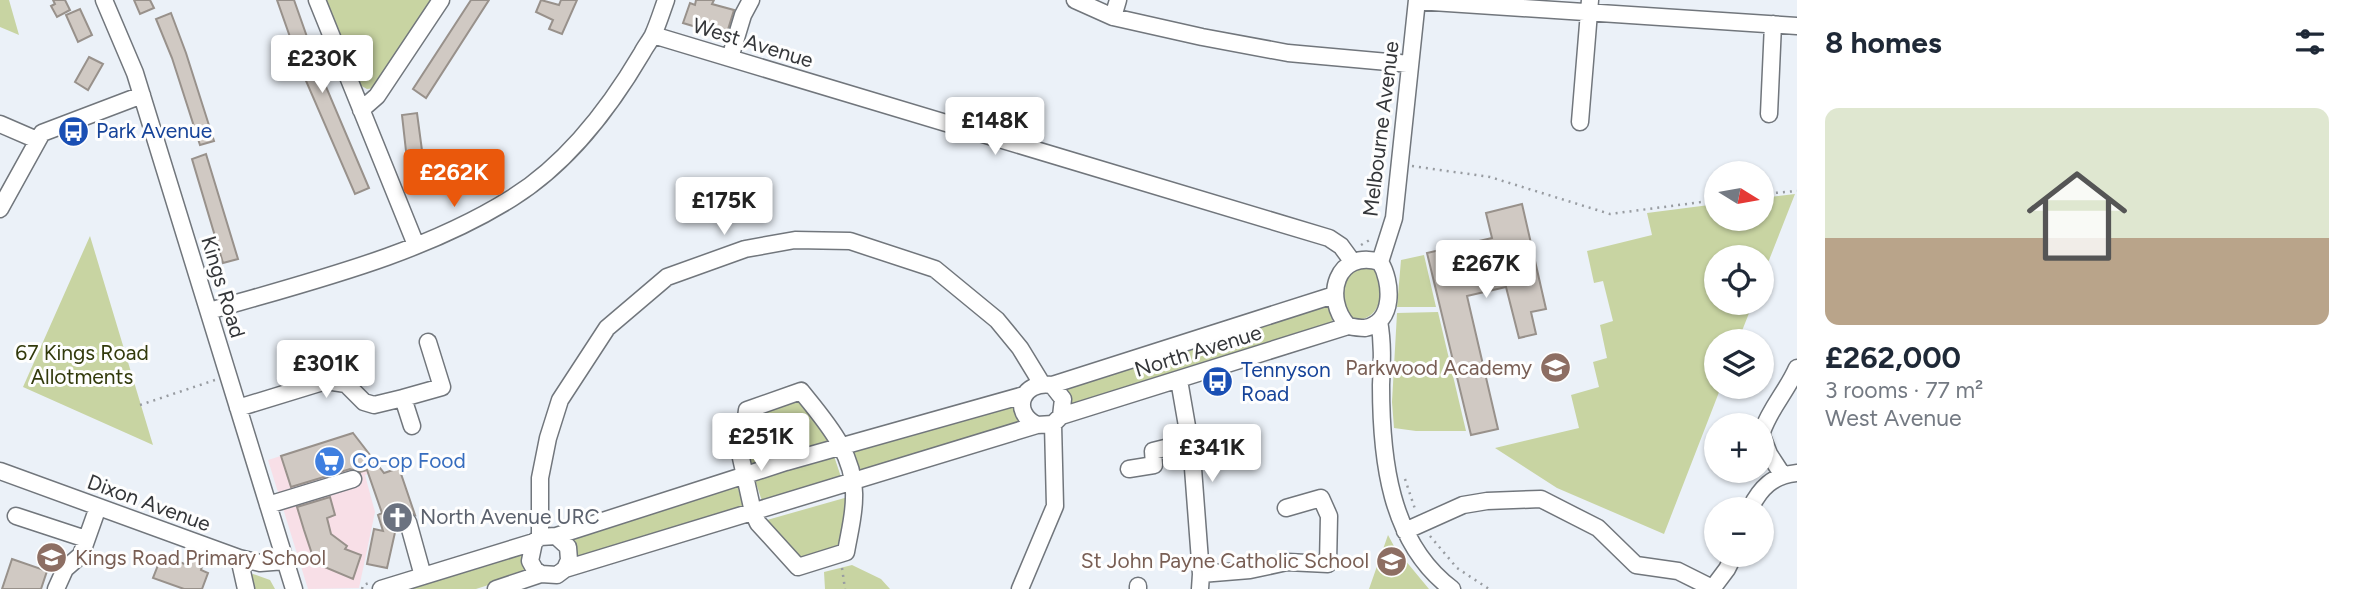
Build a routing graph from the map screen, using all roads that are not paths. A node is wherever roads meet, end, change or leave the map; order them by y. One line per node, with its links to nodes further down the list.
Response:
1 (104, 0): 17 (street, Kings Road)
2 (317, 0): 18 (street)
3 (440, 0): 18 (street)
4 (666, 0): 14 (street)
5 (751, 0): 15 (street)
6 (1075, 0): 11 (street)
7 (1118, 0): 11 (street)
8 (1417, 1): 9 (street); 16 (street, Melbourne Avenue)
9 (1495, 3): 10 (street)
10 (1590, 6): 12 (street); 20 (street)
11 (1113, 17): 16 (street)
12 (1773, 24): 13 (street); 19 (street)
13 (1797, 26)
14 (653, 36): 15 (street, West Avenue); 24 (street)
15 (730, 58): 25 (street, West Avenue)
16 (1410, 64): 26 (street, Melbourne Avenue)
17 (142, 96): 22 (street); 28 (street, Kings Road)
18 (361, 110): 24 (street)
19 (1769, 114)
20 (1580, 122)
21 (0, 124): 22 (street)
22 (37, 140): 23 (street)
23 (0, 209)
24 (416, 245): 28 (street)
25 (1352, 261): 26 (street); 27 (street)
26 (1380, 262): 29 (street)
27 (1334, 295): 30 (street); 34 (street, North Avenue)
28 (209, 311): 37 (street, Kings Road)
29 (1379, 321): 30 (street); 57 (street)
30 (1348, 326): 33 (street, North Avenue)
31 (428, 342): 36 (street)
32 (1797, 368): 38 (street)
33 (1179, 380): 39 (street, North Avenue); 41 (street)
34 (1047, 384): 35 (street, North Avenue); 39 (street); 58 (street)
35 (1024, 395): 39 (street); 42 (street, North Avenue)
36 (403, 398): 37 (street); 40 (street)
37 (238, 408): 51 (street, Kings Road)
38 (1769, 413)
39 (1050, 421): 49 (street, North Avenue); 72 (street)
40 (412, 426)
41 (1189, 442): 44 (street); 65 (street)
42 (842, 446): 47 (street, North Avenue); 47 (street); 49 (street)
43 (1774, 459): 46 (street)
44 (1129, 469)
45 (0, 471): 52 (street, Dixon Avenue)
46 (1790, 474): 50 (street)
47 (743, 476): 54 (street); 58 (street, North Avenue)
48 (353, 479): 51 (street)
49 (853, 481): 54 (street, North Avenue); 54 (street)
50 (1756, 497)
51 (268, 505): 61 (street, Kings Road)
52 (98, 507): 59 (street); 60 (street, Dixon Avenue)
53 (1286, 508): 65 (street)
54 (753, 512): 63 (street, North Avenue)
55 (16, 516): 59 (street)
56 (408, 523): 64 (street)
57 (1405, 531): 73 (street); 74 (street)
58 (544, 538): 63 (street); 63 (street); 64 (street, North Avenue)
59 (86, 539): 66 (street)
60 (239, 558): 61 (street, Dixon Avenue); 67 (street)
61 (285, 561): 68 (street, Kings Road)
62 (1728, 567): 74 (street)
63 (553, 573): 70 (street, North Avenue); 71 (street)
64 (423, 576): 69 (street, North Avenue)
65 (1201, 582)
66 (56, 589)
67 (246, 589)
68 (294, 589)
69 (381, 589)
70 (496, 589)
71 (563, 589)
72 (1020, 589)
73 (1452, 589)
74 (1712, 589)

